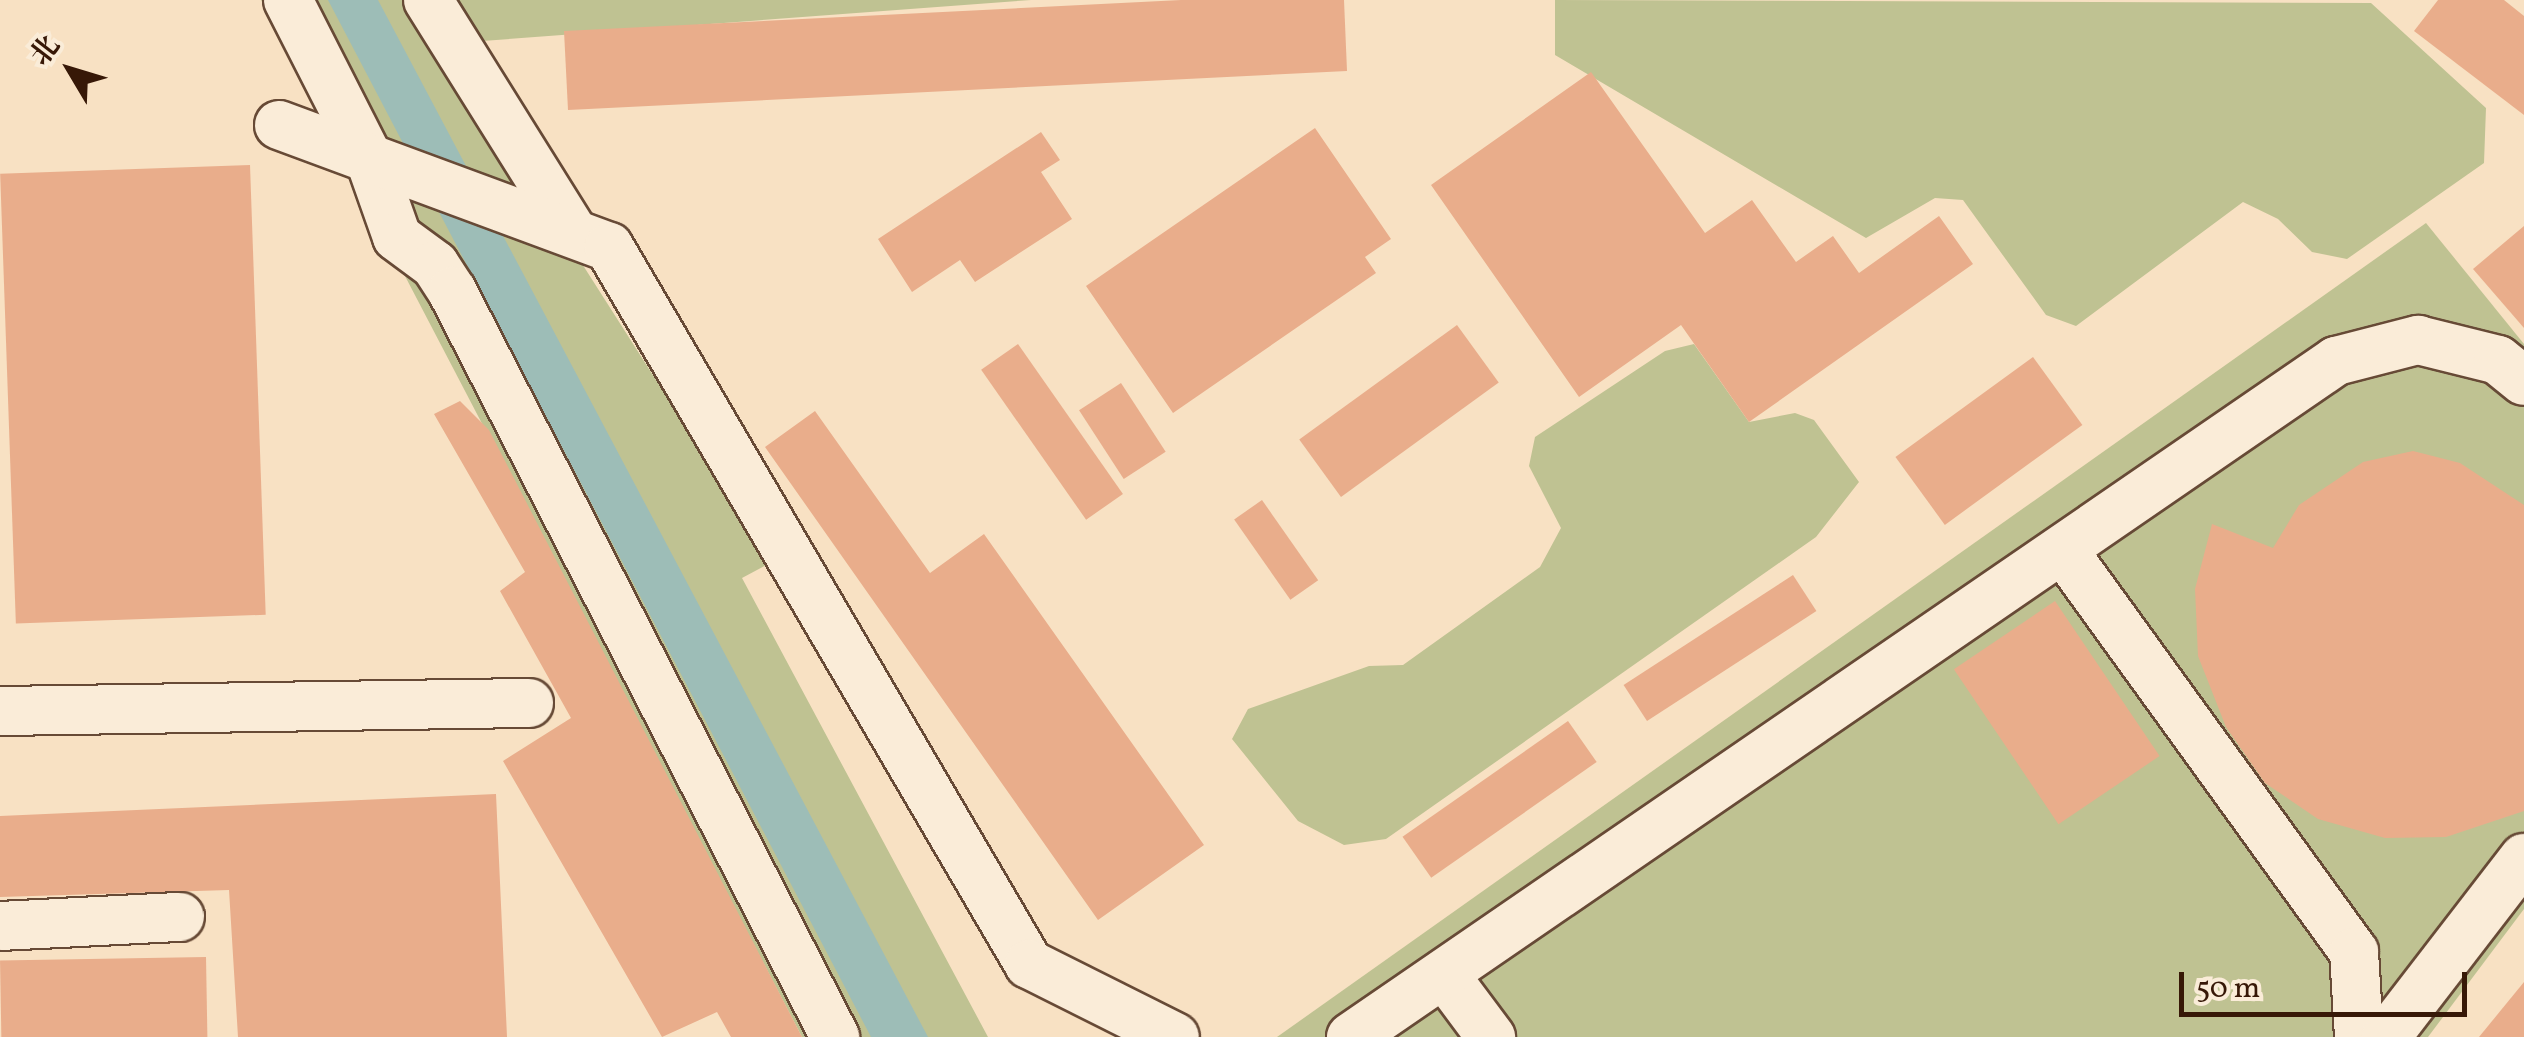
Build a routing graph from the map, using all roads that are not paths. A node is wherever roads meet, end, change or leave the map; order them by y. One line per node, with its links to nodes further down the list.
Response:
1 (288, 0): 4 (street)
2 (428, 0): 5 (street)
3 (279, 125): 4 (street)
4 (378, 167): 5 (street); 15 (street)
5 (573, 232): 14 (street)
6 (2524, 381): 7 (street)
7 (2063, 550): 13 (street); 19 (street)
8 (528, 702): 9 (street)
9 (0, 711)
10 (2524, 858): 20 (street)
11 (180, 917): 12 (street)
12 (0, 926)
13 (1444, 974): 17 (street); 18 (street)
14 (1124, 1025): 16 (street)
15 (835, 1037)
16 (1175, 1037)
17 (1351, 1037)
18 (1491, 1037)
19 (2359, 1037)
20 (2386, 1037)

